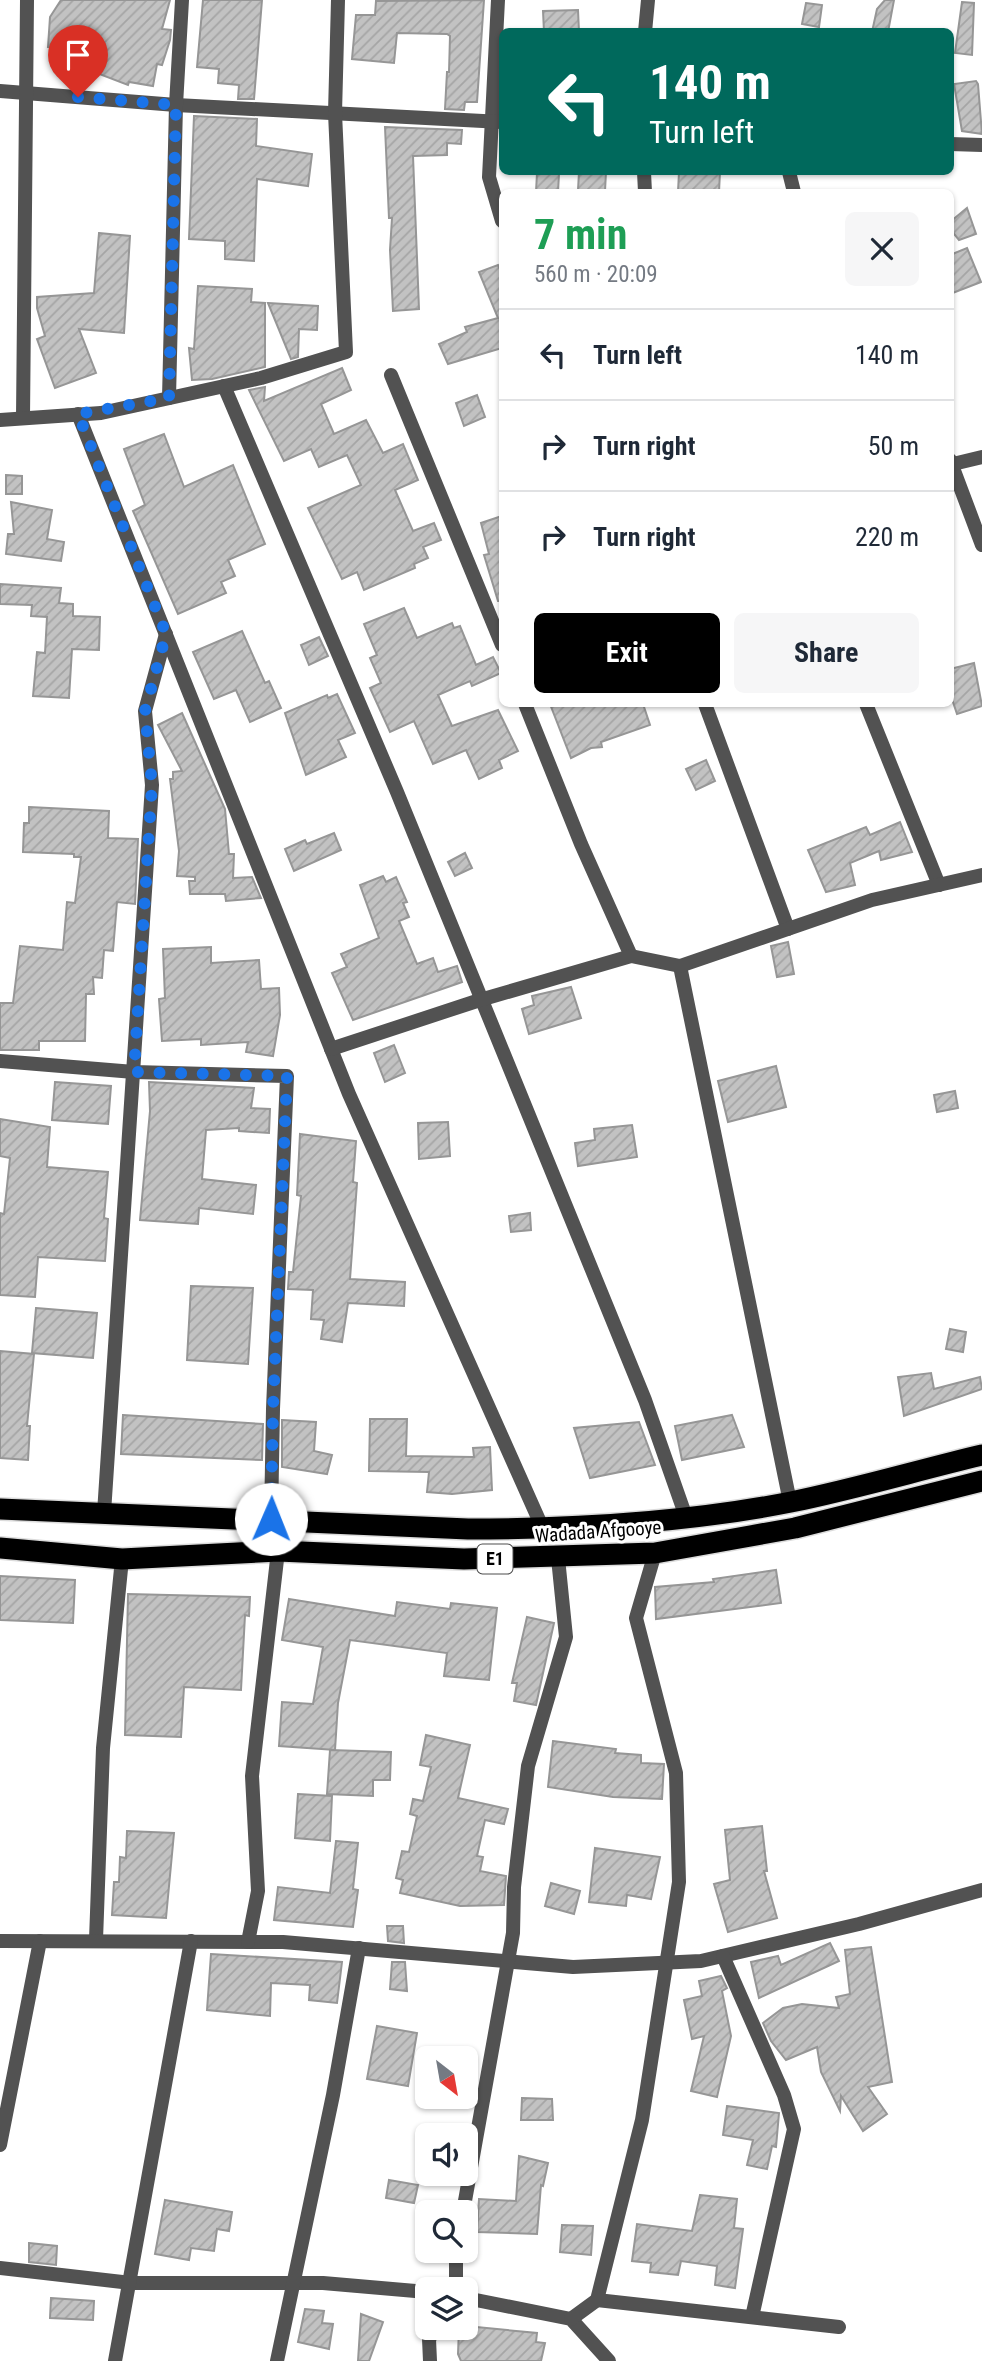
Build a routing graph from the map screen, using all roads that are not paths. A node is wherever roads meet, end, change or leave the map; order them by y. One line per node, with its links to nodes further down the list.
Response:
1 (27, 0): 8 (street)
2 (182, 0): 9 (street)
3 (338, 0): 10 (street)
4 (498, 0): 11 (street)
5 (648, 0): 6 (street)
6 (645, 28)
7 (0, 91): 8 (street)
8 (29, 93): 9 (street); 19 (street)
9 (176, 105): 10 (street); 17 (street)
10 (335, 113): 11 (street); 16 (street)
11 (498, 122): 14 (street)
12 (954, 144): 13 (street)
13 (982, 145)
14 (499, 211)
15 (391, 375): 26 (street)
16 (224, 386): 17 (street); 35 (street)
17 (169, 398): 18 (street)
18 (78, 414): 19 (street); 25 (street)
19 (23, 418): 20 (street)
20 (0, 420)
21 (982, 457): 22 (street)
22 (954, 462)
23 (954, 468): 24 (street)
24 (982, 545)
25 (166, 634): 36 (street); 38 (street)
26 (499, 638)
27 (527, 707): 33 (street)
28 (706, 707): 32 (street)
29 (867, 707): 31 (street)
30 (982, 875): 31 (street)
31 (939, 885): 32 (street)
32 (788, 929): 34 (street)
33 (631, 956): 34 (street); 35 (street)
34 (680, 966): 41 (street)
35 (480, 1000): 36 (street); 44 (street)
36 (331, 1049): 46 (street)
37 (0, 1061): 38 (street)
38 (134, 1072): 43 (street); 45 (street)
39 (982, 1455): 41 (highway, Wadada Afgooye / E1)
40 (982, 1481): 49 (highway, Wadada Afgooye / E1)
41 (790, 1502): 44 (highway, Wadada Afgooye / E1)
42 (0, 1509): 43 (highway, Wadada Afgooye / E1)
43 (104, 1513): 45 (highway, Wadada Afgooye / E1)
44 (686, 1517): 46 (highway, Wadada Afgooye / E1)
45 (271, 1519): 46 (highway, Wadada Afgooye / E1)
46 (543, 1529)
47 (0, 1548): 51 (highway, Wadada Afgooye / E1)
48 (278, 1551): 50 (highway, Wadada Afgooye / E1); 51 (highway, Wadada Afgooye / E1); 57 (street)
49 (655, 1553): 50 (highway, Wadada Afgooye / E1); 61 (street)
50 (558, 1558): 60 (street)
51 (122, 1559): 53 (street)
52 (982, 1890): 59 (street)
53 (96, 1940): 55 (street); 56 (street)
54 (0, 1941): 55 (street)
55 (40, 1941): 62 (street)
56 (191, 1941): 57 (street); 65 (street)
57 (248, 1942): 58 (street)
58 (359, 1948): 60 (street); 66 (street)
59 (723, 1956): 61 (street); 70 (street)
60 (506, 1961): 61 (street); 63 (street)
61 (667, 1962): 69 (street)
62 (0, 2145)
63 (465, 2200)
64 (0, 2269): 65 (street)
65 (131, 2283): 66 (street); 74 (street)
66 (295, 2283): 67 (street); 75 (street)
67 (415, 2291)
68 (478, 2300): 71 (street)
69 (597, 2300): 70 (street); 71 (street)
70 (751, 2317): 72 (street)
71 (571, 2319): 77 (street)
72 (839, 2327)
73 (429, 2340): 76 (street)
74 (115, 2361)
75 (277, 2361)
76 (430, 2361)
77 (609, 2361)

